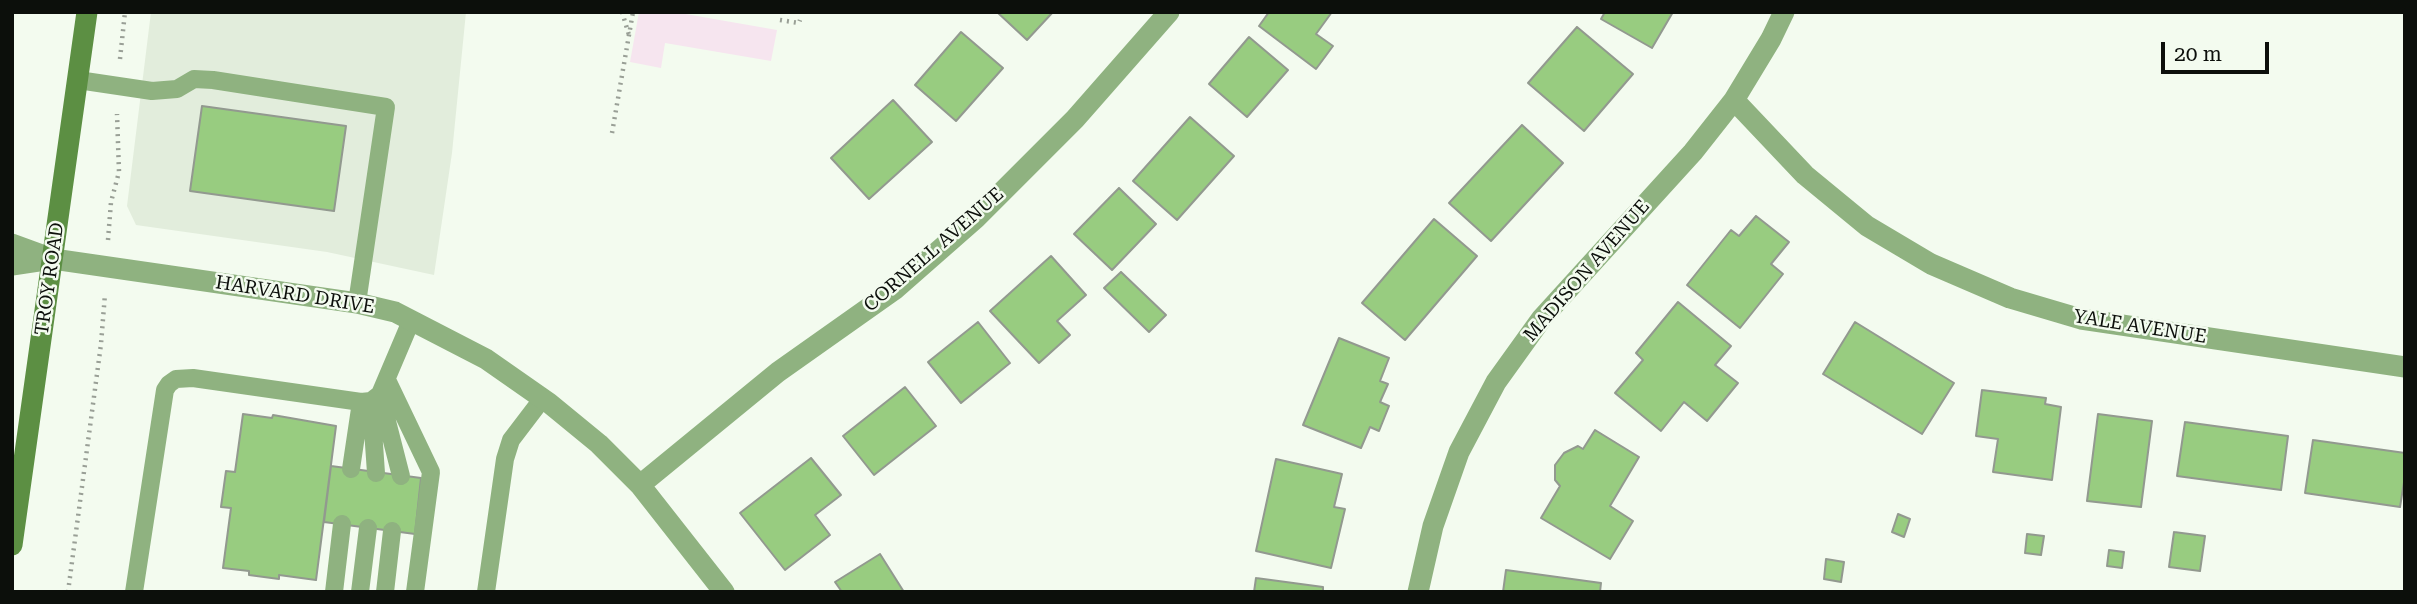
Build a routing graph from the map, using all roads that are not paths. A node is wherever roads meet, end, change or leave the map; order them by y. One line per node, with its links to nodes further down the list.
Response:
1 (87, 12): 4 (main road, TROY ROAD)
2 (1169, 12): 17 (street, CORNELL AVENUE)
3 (1784, 12): 5 (street, MADISON AVENUE)
4 (78, 80): 7 (main road, TROY ROAD); 9 (lane)
5 (1734, 100): 11 (street, YALE AVENUE); 29 (street, MADISON AVENUE)
6 (12, 244): 7 (street, HARVARD DRIVE)
7 (53, 259): 8 (street, HARVARD DRIVE); 9 (street, HARVARD DRIVE); 21 (main road, TROY ROAD)
8 (12, 265)
9 (357, 303): 10 (street, HARVARD DRIVE)
10 (411, 321): 12 (lane); 13 (street, HARVARD DRIVE)
11 (2405, 367)
12 (375, 394): 14 (lane); 15 (lane); 16 (lane); 22 (lane); 26 (lane)
13 (543, 398): 17 (street, HARVARD DRIVE); 27 (lane)
14 (351, 469)
15 (376, 473)
16 (401, 476)
17 (640, 485): 28 (street, HARVARD DRIVE)
18 (342, 524): 23 (lane)
19 (368, 528): 24 (lane)
20 (393, 531): 25 (lane)
21 (12, 545)
22 (134, 592)
23 (334, 592)
24 (360, 592)
25 (385, 592)
26 (415, 592)
27 (486, 592)
28 (724, 592)
29 (1418, 592)

